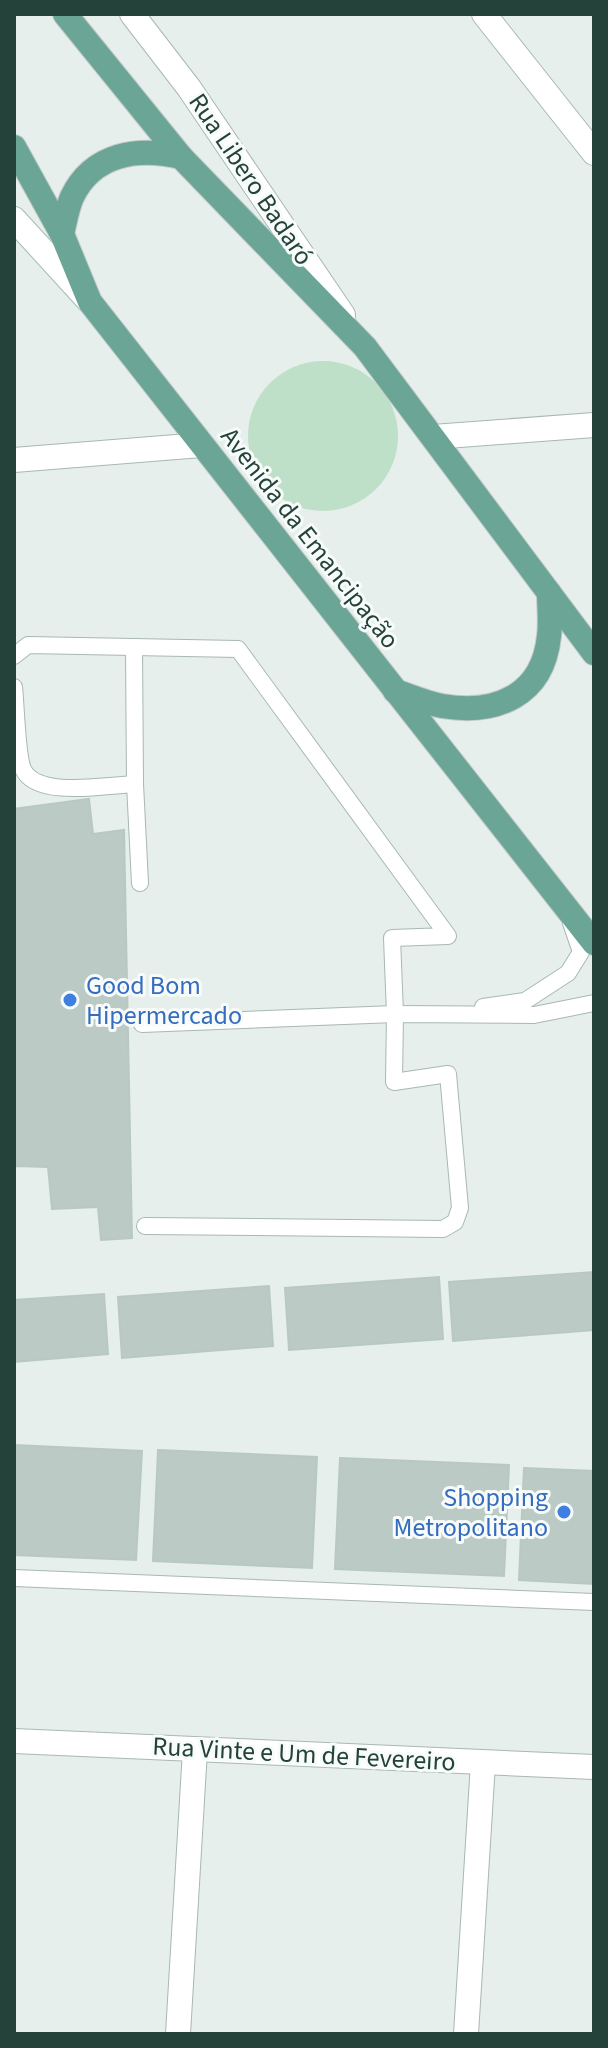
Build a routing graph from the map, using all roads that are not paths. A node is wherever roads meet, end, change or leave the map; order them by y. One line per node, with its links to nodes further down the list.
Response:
1 (65, 14): 6 (main road)
2 (132, 14): 10 (street, Rua Libero Badaró)
3 (484, 14): 5 (street)
4 (14, 147): 8 (main road, Avenida da Emancipação)
5 (594, 153)
6 (181, 157): 8 (main road); 10 (main road)
7 (14, 219): 9 (street)
8 (62, 234): 9 (main road, Avenida da Emancipação)
9 (90, 302): 13 (main road, Avenida da Emancipação)
10 (365, 347): 12 (main road)
11 (594, 425): 12 (street)
12 (433, 437): 15 (main road)
13 (201, 445): 14 (street); 20 (main road, Avenida da Emancipação)
14 (14, 460)
15 (549, 593): 17 (main road); 20 (main road)
16 (134, 647): 18 (lane); 21 (lane); 26 (lane)
17 (594, 653)
18 (14, 656)
19 (14, 687): 21 (lane)
20 (395, 691): 23 (main road, Avenida da Emancipação)
21 (135, 784): 22 (lane)
22 (140, 883)
23 (566, 907): 24 (main road, Avenida da Emancipação); 27 (lane)
24 (594, 943)
25 (594, 1003): 27 (lane)
26 (395, 1014): 27 (lane); 28 (lane); 29 (lane)
27 (431, 1015)
28 (142, 1024)
29 (145, 1226)
30 (14, 1578): 31 (lane)
31 (594, 1602)
32 (14, 1741): 33 (street, Rua Vinte e Um de Fevereiro)
33 (195, 1750): 34 (street, Rua Vinte e Um de Fevereiro); 36 (street)
34 (483, 1763): 35 (street, Rua Vinte e Um de Fevereiro); 37 (street)
35 (594, 1767)
36 (178, 2034)
37 (466, 2034)

